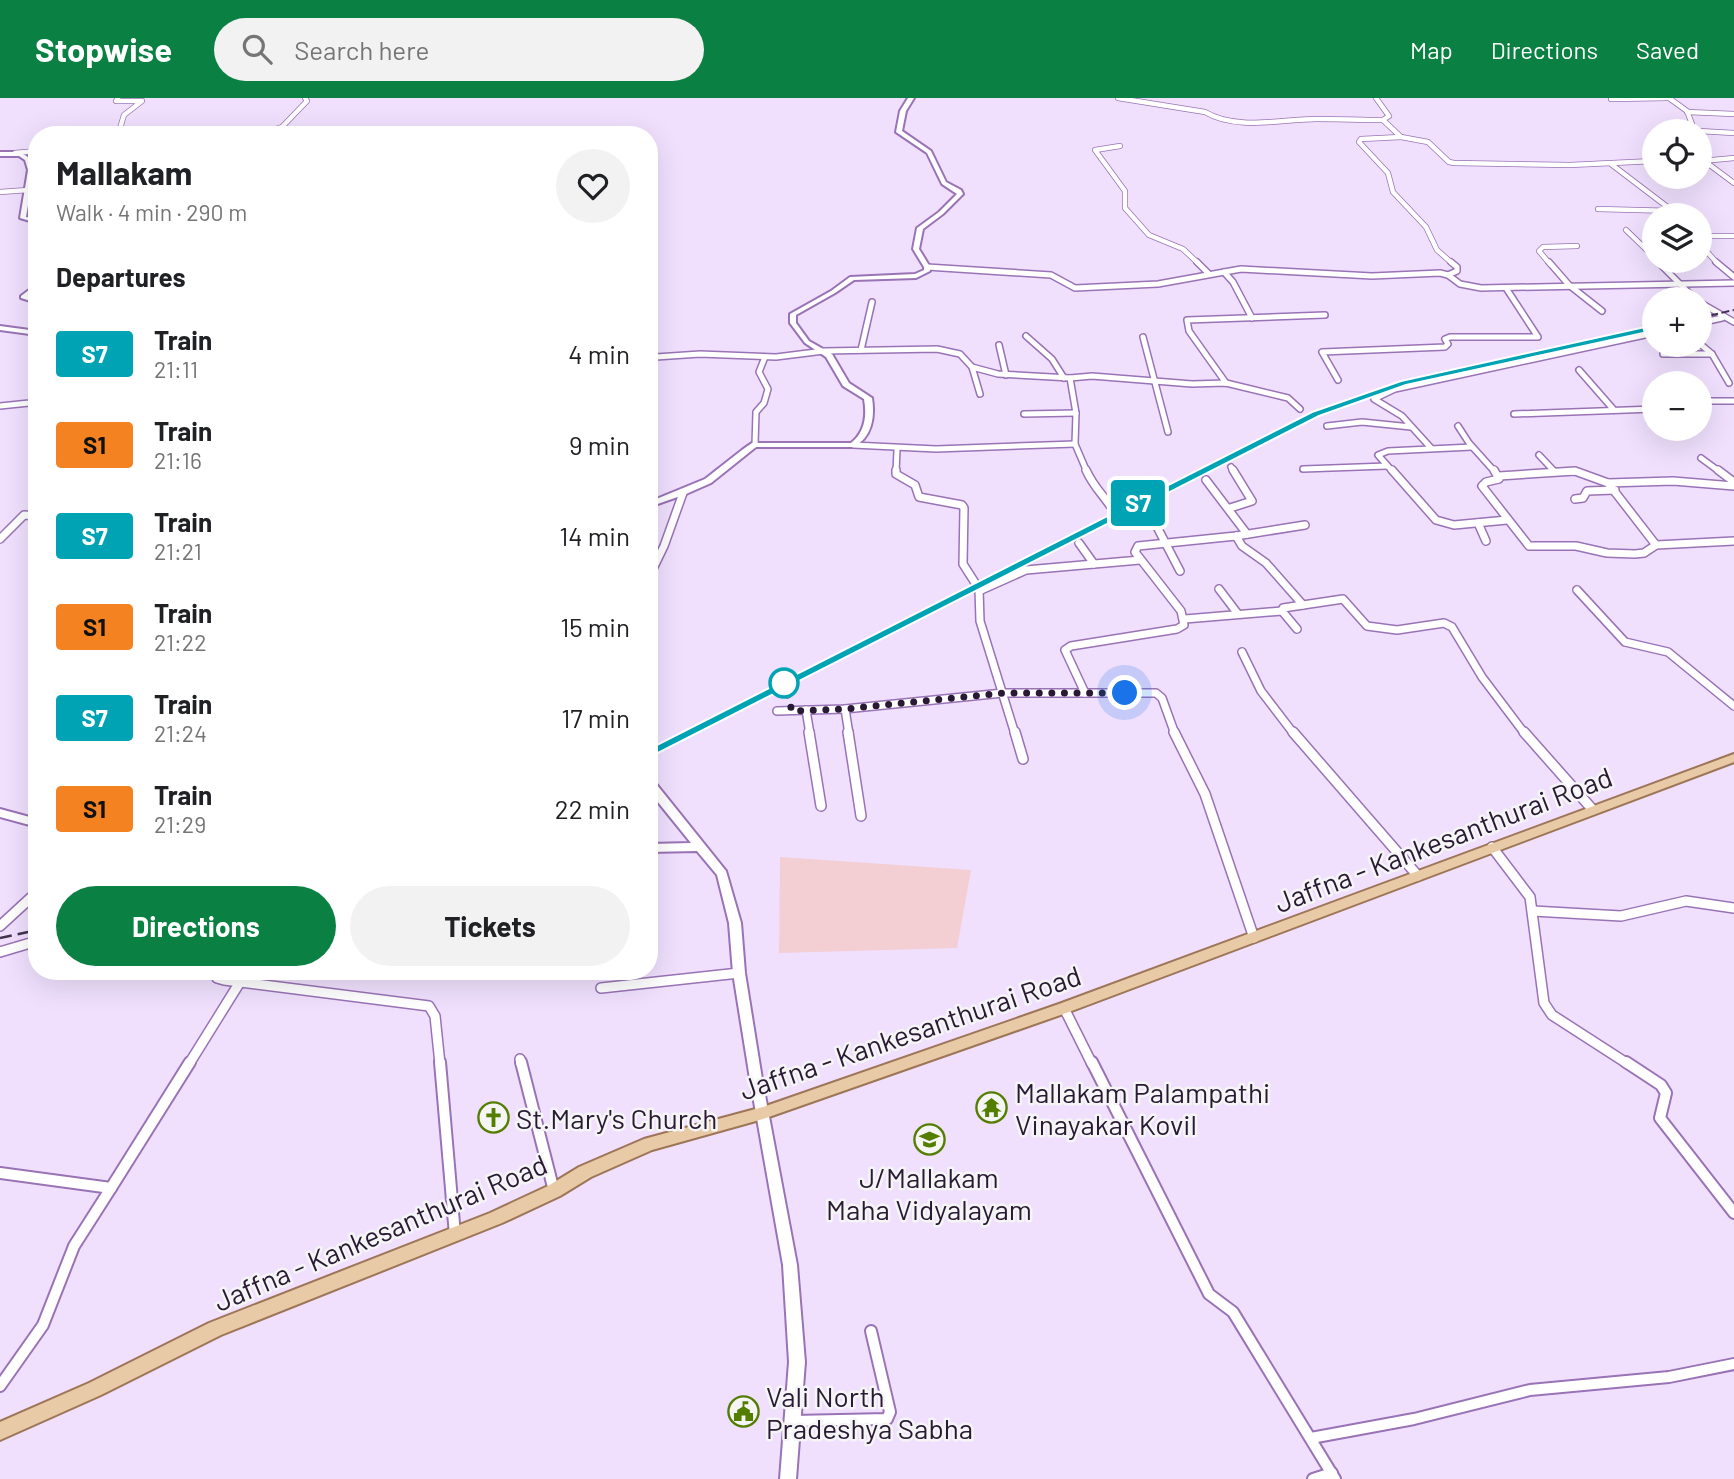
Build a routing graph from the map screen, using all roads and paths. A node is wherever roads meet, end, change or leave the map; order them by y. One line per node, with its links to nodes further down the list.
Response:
1 (118, 98): 12 (street)
2 (305, 98): 13 (street)
3 (911, 98): 41 (street)
4 (1118, 98): 11 (street)
5 (1377, 98): 11 (street)
6 (1669, 98): 7 (street); 8 (street)
7 (1611, 99)
8 (1687, 111): 9 (street); 10 (street)
9 (1734, 114)
10 (1690, 119)
11 (1383, 120): 16 (street)
12 (121, 126)
13 (283, 126)
14 (1712, 132): 15 (street)
15 (1734, 133)
16 (1401, 137): 25 (street); 45 (street)
17 (1120, 146): 44 (street)
18 (28, 152): 19 (street)
19 (15, 153): 20 (street); 23 (street)
20 (0, 155)
21 (1734, 158): 22 (street)
22 (1712, 159)
23 (28, 162)
24 (1642, 162): 25 (street)
25 (1611, 163): 31 (street)
26 (1712, 167): 27 (street)
27 (1734, 183)
28 (28, 185): 29 (street)
29 (27, 190): 30 (street); 34 (street)
30 (0, 192)
31 (1663, 203)
32 (1598, 209): 33 (street)
33 (1642, 211)
34 (28, 219)
35 (1626, 230): 38 (street)
36 (1712, 236): 37 (street)
37 (1734, 236)
38 (1642, 245)
39 (1577, 246): 49 (street)
40 (1712, 259): 46 (street)
41 (928, 267): 44 (street); 67 (street)
42 (1224, 272): 44 (street); 45 (street); 56 (street)
43 (1668, 273): 48 (street)
44 (1209, 274)
45 (1448, 275): 51 (street)
46 (1734, 277)
47 (1734, 283): 48 (street)
48 (1678, 284): 49 (street); 50 (street)
49 (1569, 285): 51 (street); 54 (street)
50 (1681, 287)
51 (1506, 288): 75 (street)
52 (872, 302): 66 (street)
53 (1712, 311): 57 (street)
54 (1602, 312)
55 (1325, 315): 56 (street)
56 (1252, 318): 77 (street)
57 (1722, 318): 58 (street); 59 (street)
58 (1712, 320)
59 (1734, 322)
60 (0, 328): 61 (street)
61 (28, 332)
62 (1642, 336): 92 (street)
63 (1026, 337): 74 (street)
64 (1143, 337): 76 (street)
65 (999, 345): 73 (street)
66 (861, 350): 67 (street); 71 (street)
67 (824, 351): 70 (street); 96 (street)
68 (1712, 355): 78 (street)
69 (658, 356): 70 (street)
70 (765, 356): 95 (street)
71 (972, 366): 73 (street); 79 (street)
72 (1579, 370): 86 (street)
73 (1006, 375): 74 (street)
74 (1067, 378): 76 (street); 87 (street)
75 (1338, 380)
76 (1157, 382): 77 (street); 93 (street)
77 (1226, 383): 84 (street)
78 (1731, 385)
79 (980, 394)
80 (1712, 401): 81 (street)
81 (1734, 401)
82 (28, 403): 83 (street)
83 (0, 406)
84 (1300, 409)
85 (1642, 409): 86 (street)
86 (1614, 410): 89 (street)
87 (1076, 413): 88 (street); 94 (street)
88 (1024, 414)
89 (1514, 414)
90 (1327, 426): 92 (street)
91 (1458, 426): 97 (street)
92 (1411, 427): 98 (street)
93 (1168, 432)
94 (1075, 444): 99 (street); 115 (street)
95 (755, 445): 96 (street); 111 (street)
96 (853, 445): 99 (street)
97 (1472, 447): 98 (street); 106 (street)
98 (1431, 448): 102 (street)
99 (897, 450): 135 (street)
100 (1539, 455): 105 (street)
101 (1701, 458): 109 (street)
102 (1387, 466): 104 (street); 119 (street)
103 (1231, 467): 114 (street)
104 (1303, 469)
105 (1555, 472): 106 (street); 108 (street)
106 (1500, 476): 117 (street)
107 (1206, 480): 114 (street)
108 (1608, 483): 109 (street); 110 (street)
109 (1734, 484)
110 (1615, 490): 112 (street); 128 (street)
111 (683, 493): 113 (street); 130 (street)
112 (1575, 499)
113 (658, 502)
114 (1230, 508): 121 (street)
115 (1113, 510)
116 (28, 515): 123 (street)
117 (1507, 520): 119 (street); 128 (street)
118 (1155, 523): 127 (street)
119 (1478, 523): 124 (street)
120 (1305, 525): 121 (street)
121 (1247, 534): 122 (street)
122 (1236, 536): 127 (street); 136 (street)
123 (0, 539)
124 (1486, 541)
125 (1734, 541): 128 (street)
126 (1079, 543): 131 (street)
127 (1166, 543): 129 (street); 132 (street)
128 (1656, 545)
129 (1140, 560): 131 (street); 139 (street)
130 (658, 561)
131 (1094, 564): 135 (street)
132 (1180, 571)
133 (1219, 589): 138 (street)
134 (1577, 590): 144 (street)
135 (979, 591): 142 (street)
136 (1303, 605): 137 (street); 152 (street)
137 (1282, 611): 138 (street); 140 (street)
138 (1238, 614): 139 (street)
139 (1185, 619): 143 (street)
140 (1297, 629)
141 (1242, 652): 159 (street)
142 (1003, 693): 143 (street); 145 (street); 149 (street)
143 (1085, 693): 164 (street)
144 (1734, 706)
145 (845, 709): 146 (street); 154 (street)
146 (806, 710): 147 (street); 151 (street)
147 (777, 711)
148 (1734, 758): 152 (main road, Jaffna - Kankesanthurai Road)
149 (1023, 759)
150 (658, 794): 156 (street)
151 (821, 806)
152 (1593, 810): 157 (main road, Jaffna - Kankesanthurai Road)
153 (0, 813): 155 (street)
154 (862, 816)
155 (28, 821)
156 (700, 847): 158 (street); 167 (street)
157 (1492, 847): 159 (main road, Jaffna - Kankesanthurai Road); 162 (street)
158 (658, 848)
159 (1418, 876): 164 (main road, Jaffna - Kankesanthurai Road)
160 (28, 900): 163 (street)
161 (1734, 908): 162 (street)
162 (1533, 911): 177 (street)
163 (0, 926)
164 (1254, 938): 171 (main road, Jaffna - Kankesanthurai Road)
165 (28, 943): 166 (street)
166 (0, 951)
167 (739, 973): 170 (street); 173 (street)
168 (228, 980): 169 (street)
169 (240, 982): 175 (street); 178 (street)
170 (601, 988)
171 (1064, 1008): 173 (main road, Jaffna - Kankesanthurai Road); 184 (street)
172 (520, 1059): 176 (street)
173 (763, 1113): 176 (main road, Jaffna - Kankesanthurai Road); 182 (street)
174 (0, 1173): 175 (street)
175 (111, 1188): 181 (street)
176 (554, 1191): 178 (main road, Jaffna - Kankesanthurai Road)
177 (1734, 1213)
178 (455, 1235): 183 (main road, Jaffna - Kankesanthurai Road)
179 (871, 1331): 182 (street)
180 (1734, 1364): 184 (street)
181 (0, 1386)
182 (793, 1421): 186 (street)
183 (0, 1431)
184 (1311, 1438): 185 (street)
185 (1334, 1476): 187 (street)
186 (788, 1479)
187 (1313, 1479)

